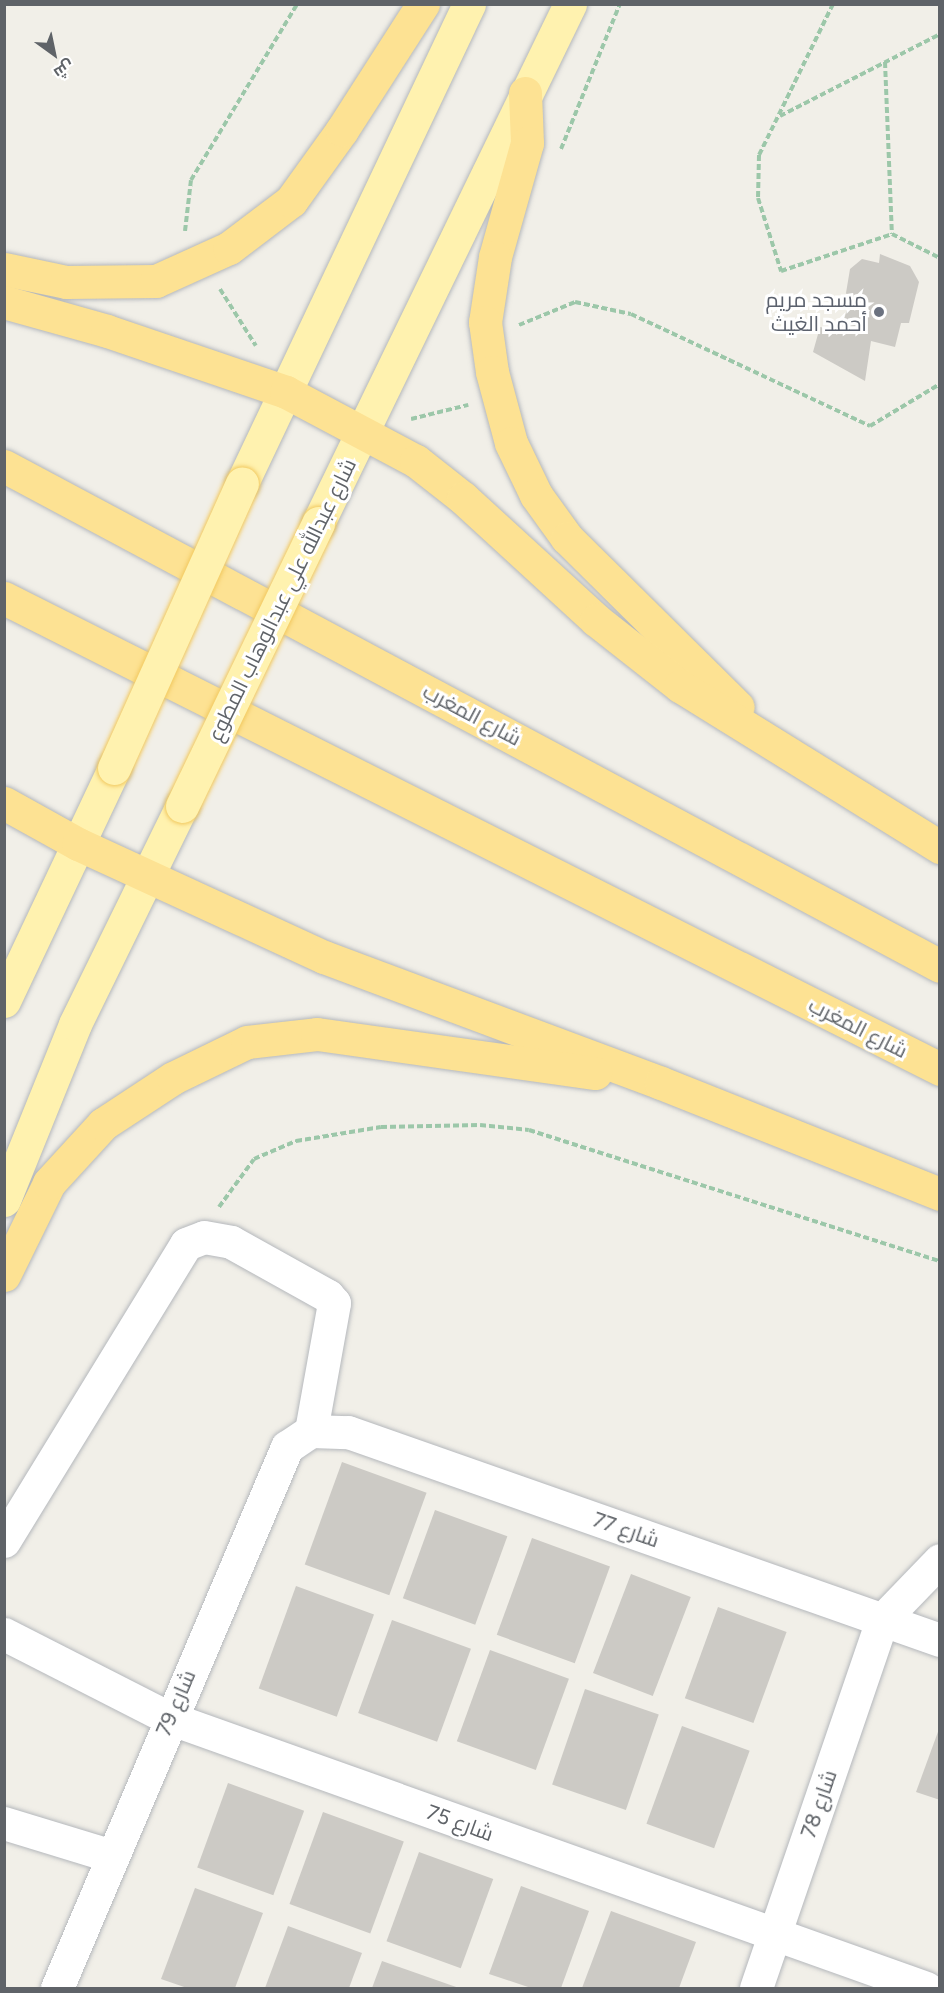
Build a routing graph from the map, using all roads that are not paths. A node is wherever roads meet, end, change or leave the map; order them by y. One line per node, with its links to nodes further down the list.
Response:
1 (423, 4): 5 (highway)
2 (469, 4): 7 (main road)
3 (570, 4): 4 (main road, شارع عبدالله علي عبدالوهاب المطوع)
4 (525, 93): 8 (main road, شارع عبدالله علي عبدالوهاب المطوع); 11 (highway)
5 (4, 269)
6 (4, 302): 7 (highway)
7 (286, 392): 8 (highway); 13 (main road, bridge)
8 (363, 430): 11 (highway); 15 (main road, شارع عبدالله علي عبدالوهاب المطوع, bridge)
9 (4, 466): 16 (highway, شارع المغرب)
10 (4, 598): 18 (highway, شارع المغرب)
11 (789, 756): 14 (highway)
12 (4, 802): 13 (highway)
13 (78, 844): 15 (highway); 17 (main road)
14 (939, 847)
15 (146, 875): 19 (highway); 21 (main road, شارع عبدالله علي عبدالوهاب المطوع)
16 (939, 966)
17 (4, 1001)
18 (939, 1069)
19 (661, 1083): 20 (highway); 22 (highway)
20 (939, 1194)
21 (4, 1200)
22 (4, 1275)
23 (311, 1431): 24 (street); 26 (street, شارع 77); 29 (street, شارع 79)
24 (4, 1541)
25 (939, 1560): 26 (street)
26 (882, 1620): 28 (street, شارع 77); 32 (street, شارع 78)
27 (4, 1634): 29 (street, شارع 75)
28 (939, 1640)
29 (169, 1718): 31 (street, شارع 79); 32 (street, شارع 75)
30 (4, 1823): 31 (street)
31 (112, 1856): 33 (street, شارع 79)
32 (775, 1935): 34 (street, شارع 78); 35 (street, شارع 75)
33 (57, 1989)
34 (756, 1989)
35 (926, 1989)

